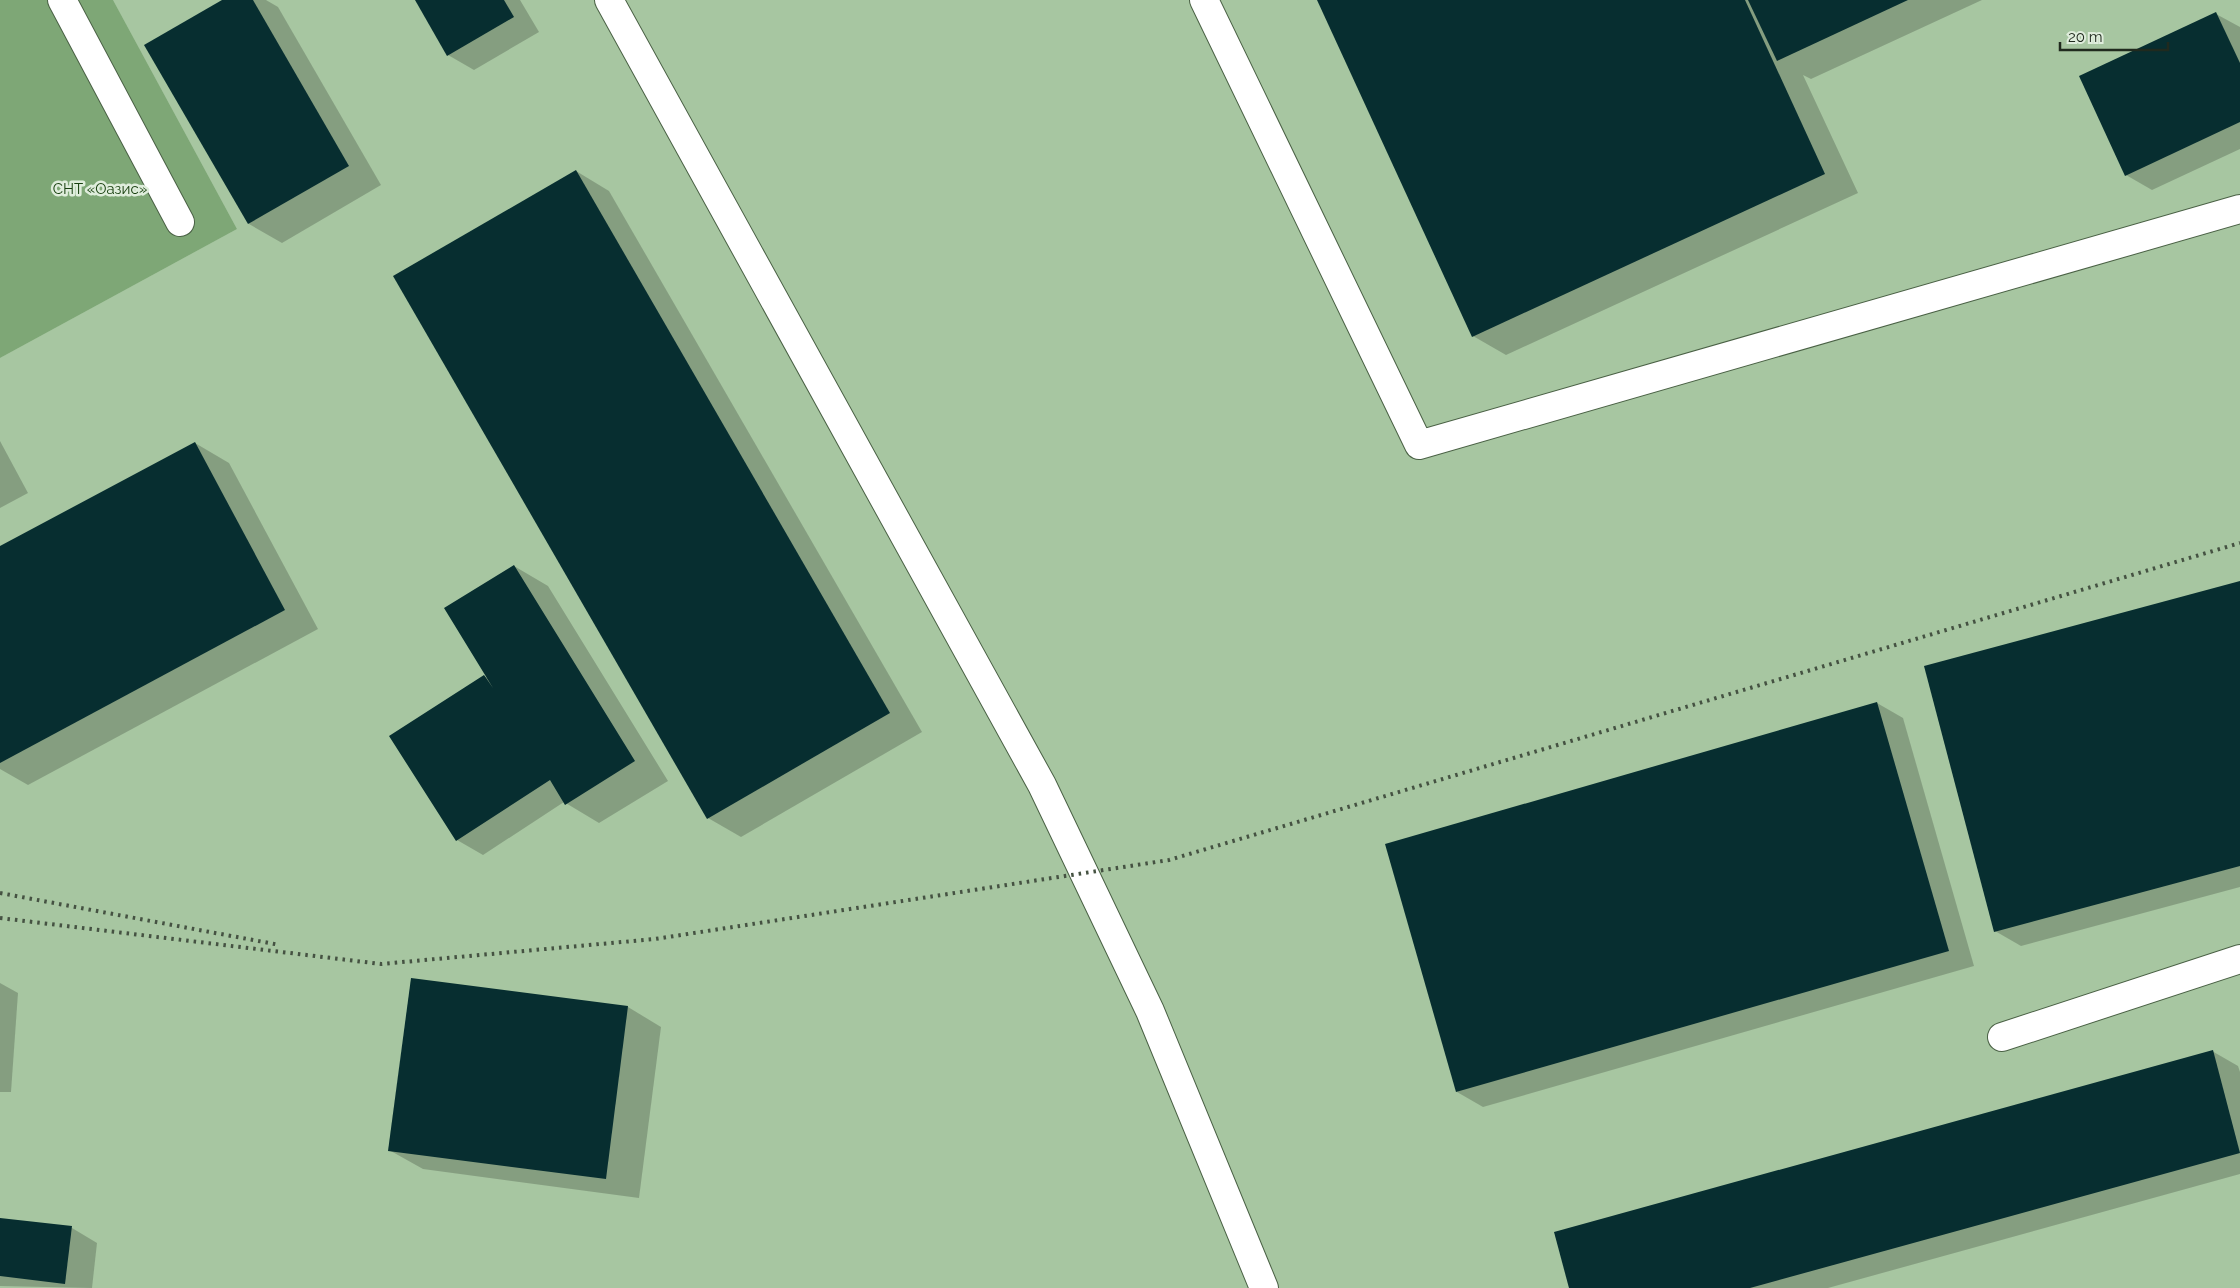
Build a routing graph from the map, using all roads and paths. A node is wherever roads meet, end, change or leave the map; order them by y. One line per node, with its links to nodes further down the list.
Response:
1 (62, 0): 5 (street)
2 (609, 0): 8 (street)
3 (1204, 0): 4 (street)
4 (2240, 209)
5 (180, 222)
6 (2240, 958): 7 (street)
7 (2002, 1037)
8 (1264, 1288)

